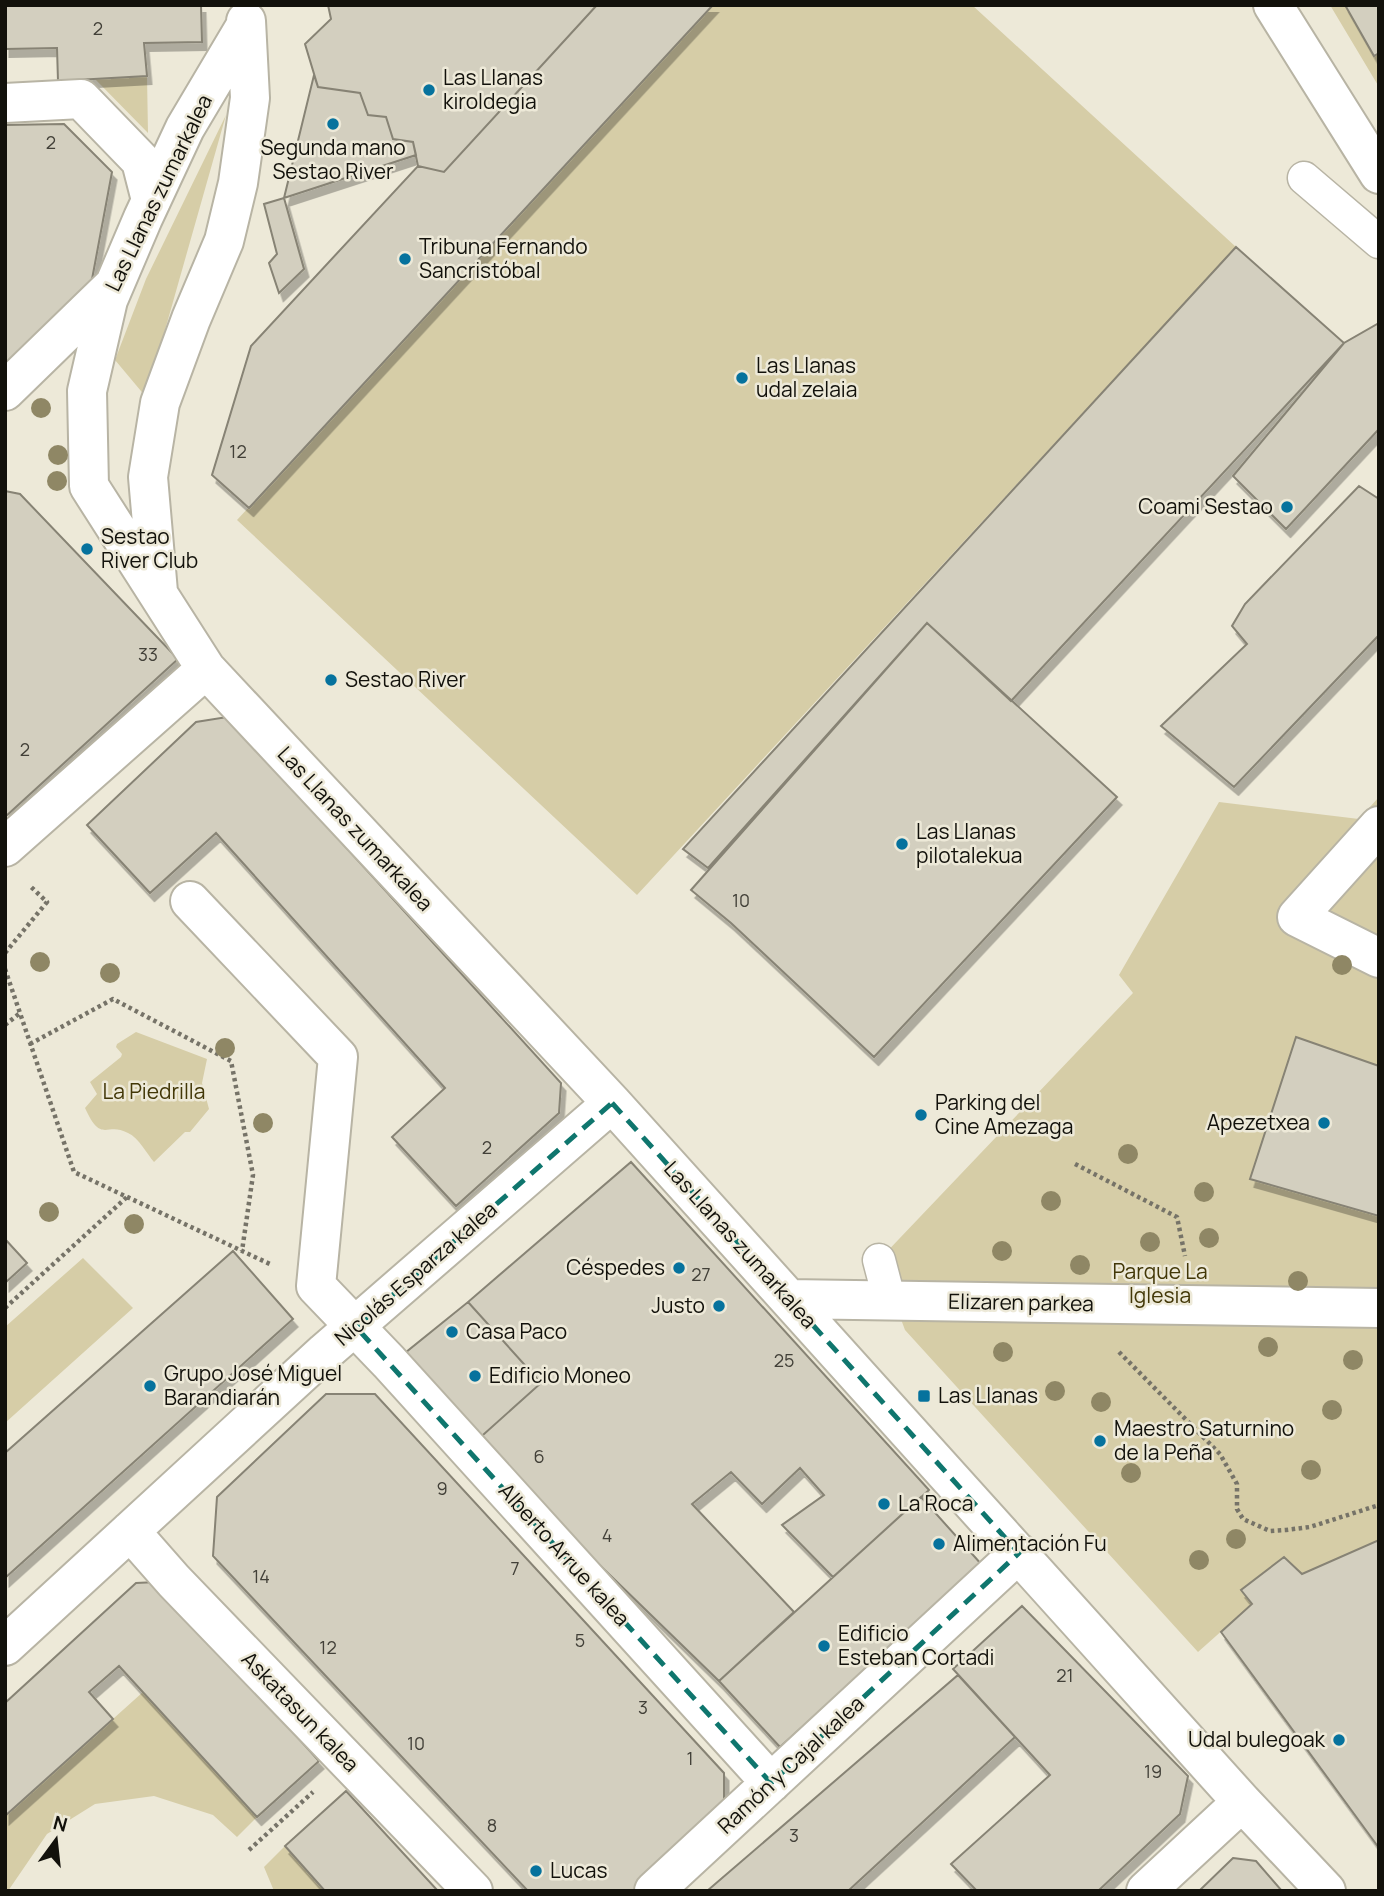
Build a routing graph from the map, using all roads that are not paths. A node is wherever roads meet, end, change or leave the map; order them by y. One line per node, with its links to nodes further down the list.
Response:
1 (1273, 5): 4 (street)
2 (247, 16): 6 (street, Las Llanas zumarkalea); 10 (street, Las Llanas zumarkalea)
3 (5, 103): 6 (street)
4 (1379, 174)
5 (1304, 178): 7 (lane)
6 (151, 200): 8 (street, Las Llanas zumarkalea)
7 (1379, 242)
8 (115, 284): 9 (street); 10 (street, Las Llanas zumarkalea)
9 (5, 391)
10 (158, 598): 11 (street, Las Llanas zumarkalea)
11 (206, 670): 13 (street); 16 (street, Las Llanas zumarkalea)
12 (1379, 826): 15 (street)
13 (5, 847)
14 (190, 901): 21 (street, Alberto Arrue kalea)
15 (1379, 958)
16 (612, 1103): 18 (street, Las Llanas zumarkalea); 21 (street, Nicolás Esparza kalea)
17 (879, 1260): 19 (lane)
18 (789, 1299): 19 (street, Elizaren parkea); 23 (street, Las Llanas zumarkalea)
19 (890, 1302): 20 (street, Elizaren parkea)
20 (1379, 1308)
21 (356, 1327): 22 (street, Nicolás Esparza kalea); 25 (street, Alberto Arrue kalea)
22 (130, 1531): 24 (street, Nicolás Esparza kalea); 27 (street, Askatasun kalea)
23 (1019, 1553): 25 (street, Ramón y Cajal kalea); 26 (street, Las Llanas zumarkalea)
24 (5, 1646)
25 (771, 1783): 28 (street, Ramón y Cajal kalea)
26 (1242, 1802): 29 (street); 30 (street, Las Llanas zumarkalea)
27 (473, 1891)
28 (654, 1891)
29 (1146, 1891)
30 (1326, 1891)

